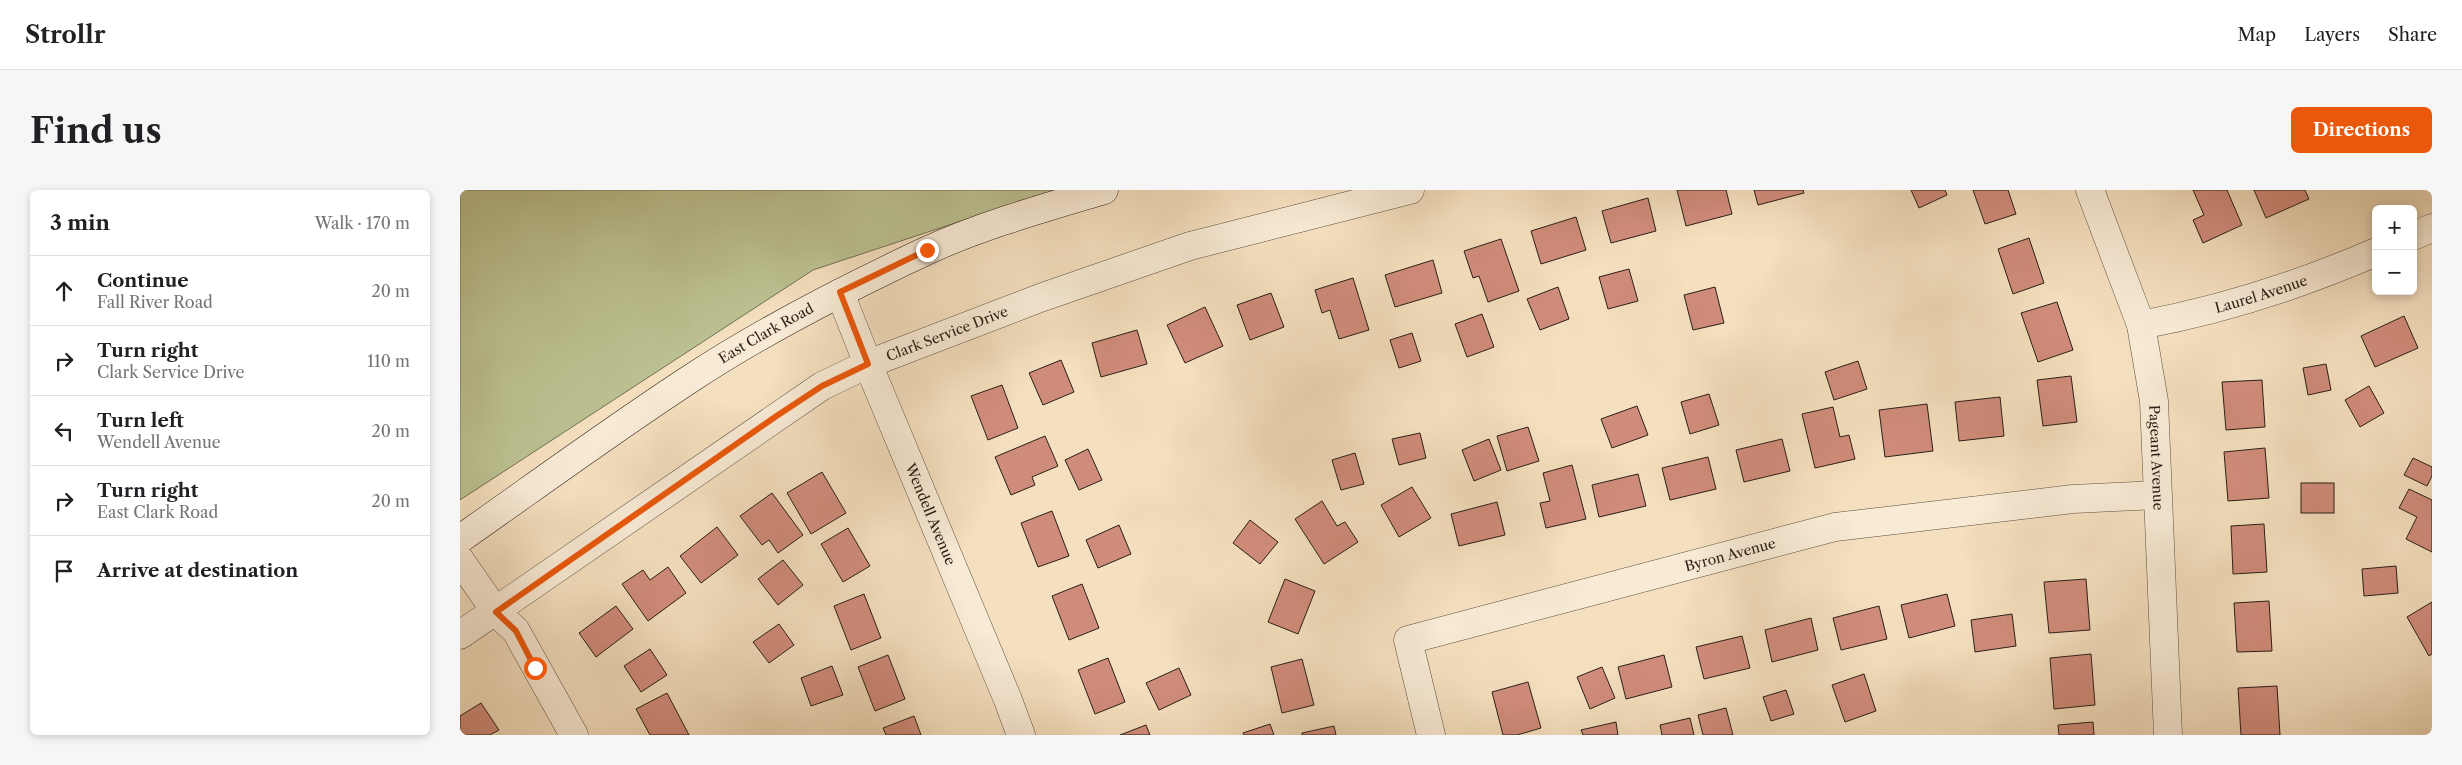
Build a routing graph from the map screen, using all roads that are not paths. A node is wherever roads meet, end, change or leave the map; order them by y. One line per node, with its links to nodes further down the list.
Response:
1 (1104, 190): 7 (street, East Clark Road)
2 (1410, 190): 9 (street, Clark Service Drive)
3 (2090, 190): 8 (street, Pageant Avenue)
4 (2432, 228): 5 (street)
5 (2417, 234)
6 (2372, 254): 8 (street, Laurel Avenue)
7 (840, 292): 9 (street, Wendell Avenue); 11 (street, East Clark Road)
8 (2142, 325): 10 (street, Pageant Avenue)
9 (868, 364): 13 (street, Clark Service Drive); 16 (street, Wendell Avenue)
10 (2157, 495): 17 (street, Byron Avenue); 18 (street, Pageant Avenue)
11 (460, 538)
12 (460, 560): 13 (street)
13 (496, 612): 14 (street, Clark Service Drive); 15 (street)
14 (460, 635)
15 (574, 735)
16 (1021, 735)
17 (1431, 735)
18 (2168, 735)

